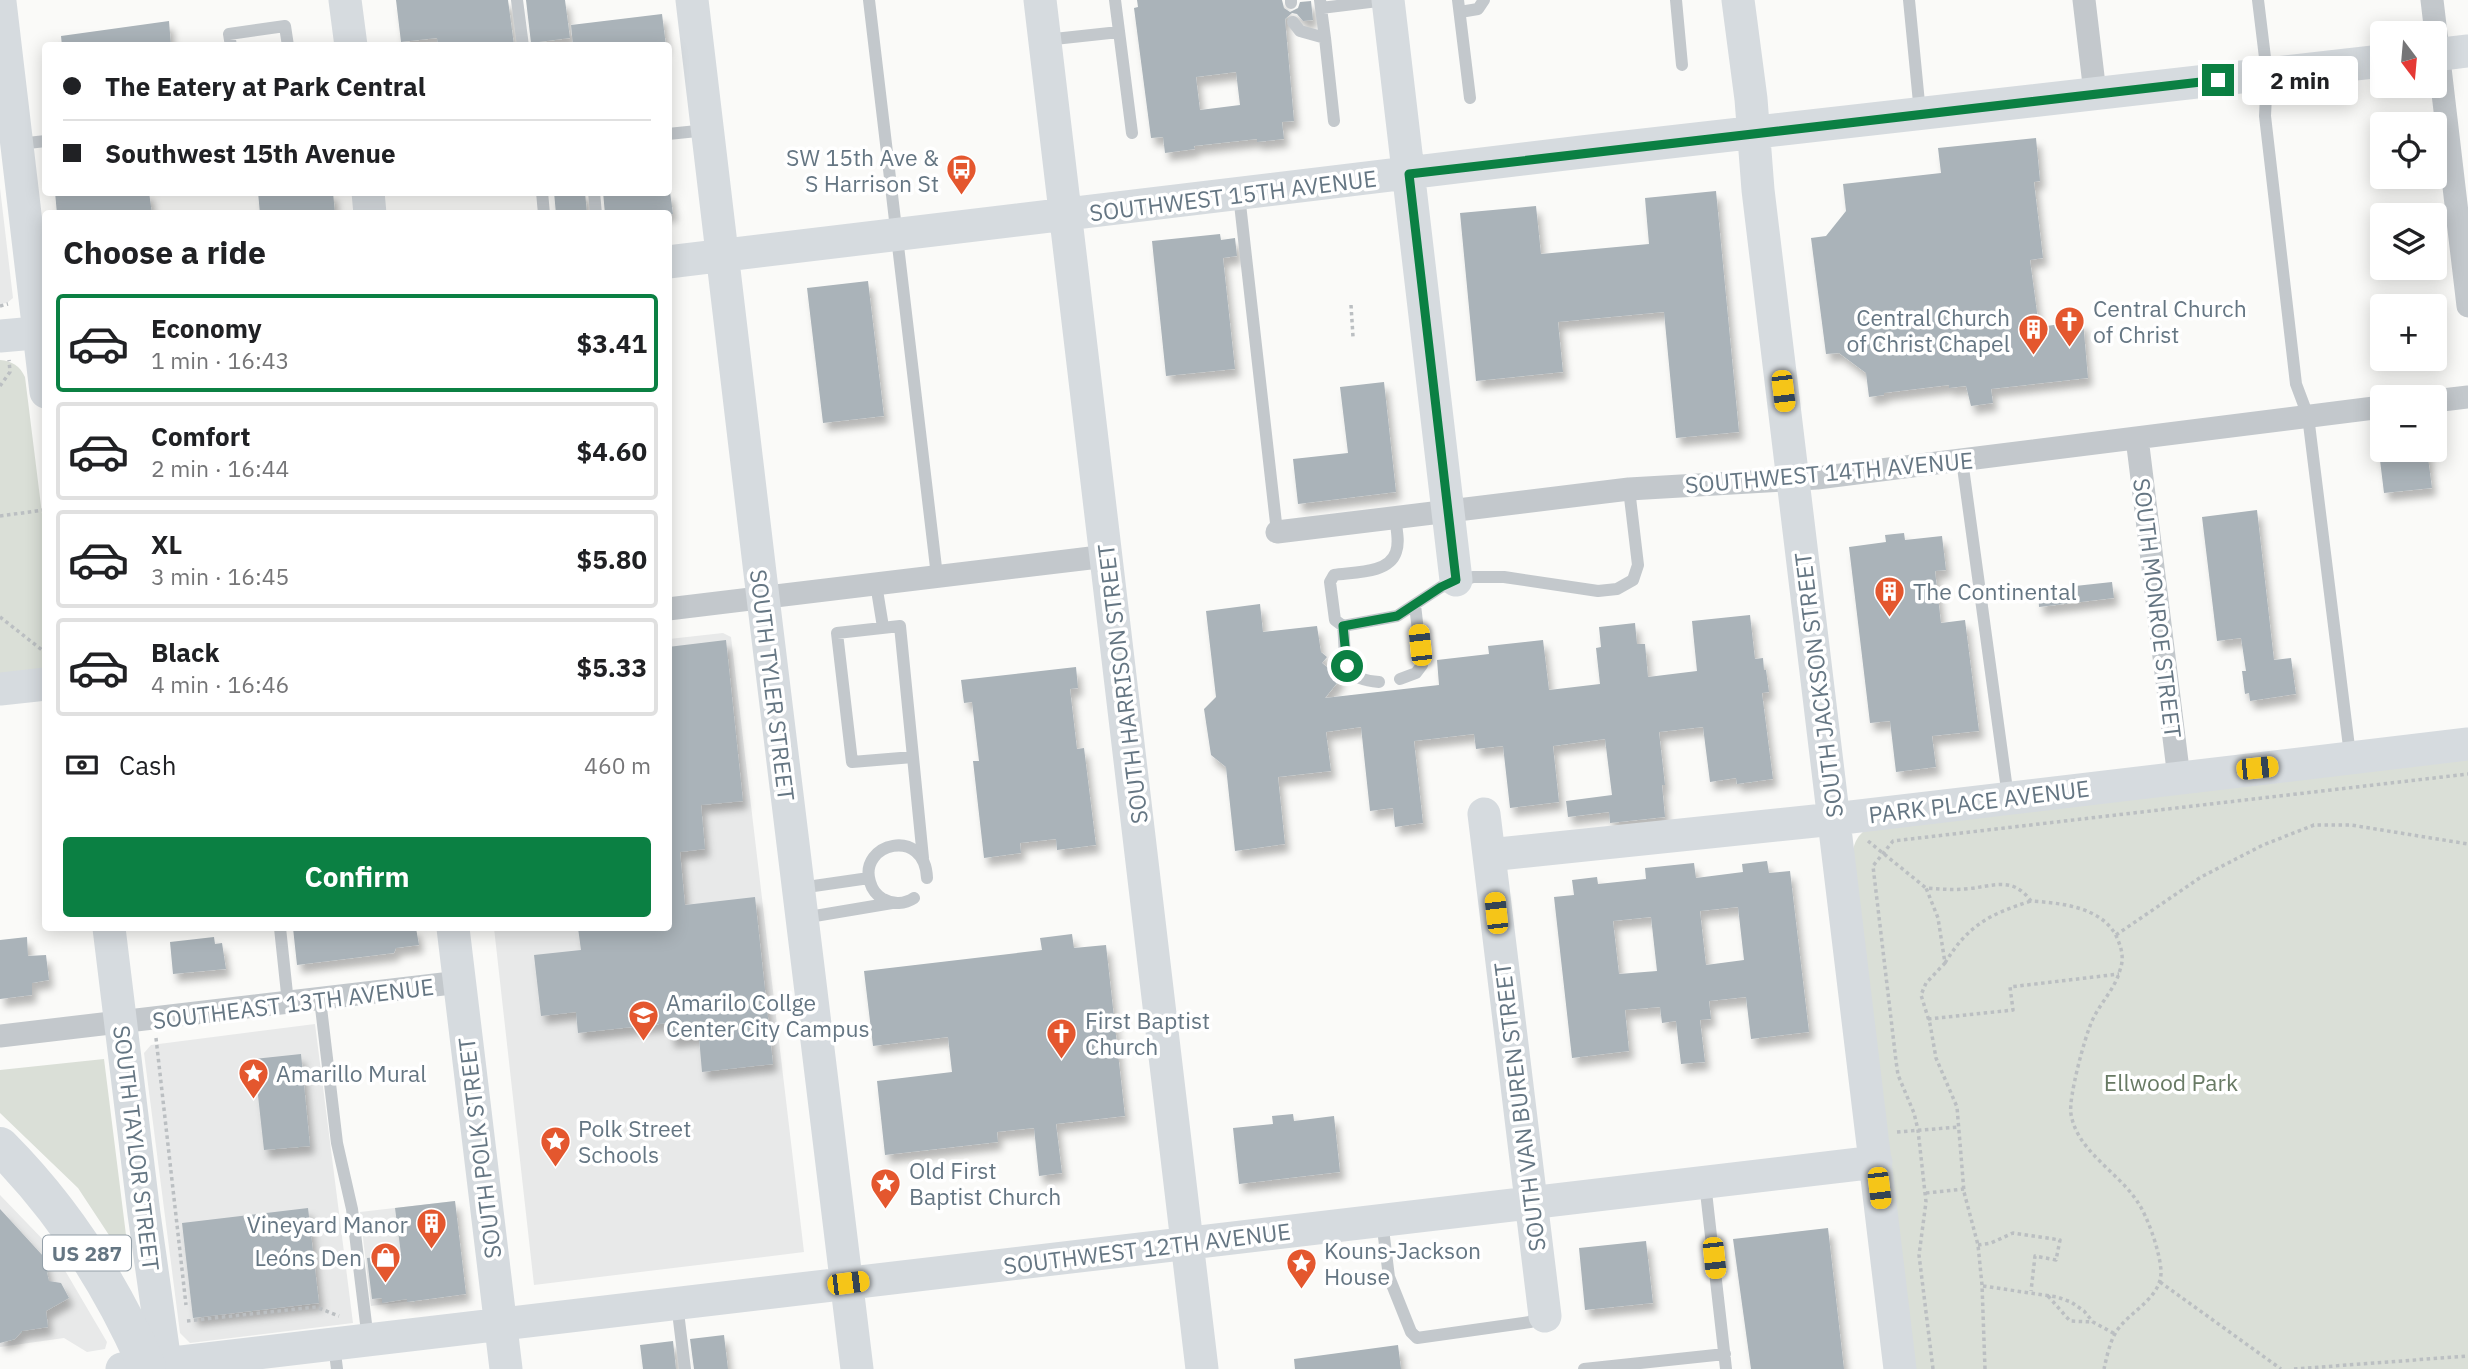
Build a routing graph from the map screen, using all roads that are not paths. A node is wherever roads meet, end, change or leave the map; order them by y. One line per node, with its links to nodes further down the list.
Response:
1 (345, 0): 25 (main road)
2 (517, 0): 26 (lane)
3 (692, 0): 35 (main road, SOUTH TYLER STREET)
4 (869, 0): 43 (lane)
5 (1040, 0): 22 (main road, SOUTH HARRISON STREET)
6 (1115, 0): 20 (lane)
7 (1387, 0): 16 (lane); 40 (main road)
8 (1484, 0): 17 (lane)
9 (1676, 0): 29 (lane)
10 (1738, 0): 36 (main road, SOUTH JACKSON STREET)
11 (1909, 0): 33 (lane)
12 (2084, 0): 31 (street)
13 (2258, 0): 30 (lane)
14 (2432, 0): 18 (street)
15 (0, 2): 39 (main road)
16 (1320, 4): 21 (lane)
17 (1459, 6): 32 (lane)
18 (2438, 21)
19 (1293, 22): 21 (lane)
20 (1119, 32): 22 (lane); 37 (lane)
21 (1325, 38): 34 (lane)
22 (1045, 40): 42 (main road, SOUTH HARRISON STREET)
23 (230, 42): 24 (lane)
24 (287, 42)
25 (350, 42)
26 (522, 42)
27 (2447, 54): 46 (street)
28 (2370, 62): 30 (main road, SOUTHWEST 15TH AVENUE)
29 (1682, 65)
30 (2267, 74): 31 (main road, SOUTHWEST 15TH AVENUE); 53 (lane)
31 (2095, 93): 33 (main road, SOUTHWEST 15TH AVENUE)
32 (1470, 98)
33 (1920, 113): 36 (main road, SOUTHWEST 15TH AVENUE)
34 (1334, 121)
35 (708, 130): 38 (lane); 44 (main road, SOUTH TYLER STREET)
36 (1754, 132): 40 (main road, SOUTHWEST 15TH AVENUE); 56 (main road, SOUTH JACKSON STREET)
37 (1132, 133)
38 (672, 134)
39 (31, 142): 47 (main road)
40 (1409, 174): 41 (main road, SOUTHWEST 15TH AVENUE); 58 (main road)
41 (1239, 194): 42 (main road, SOUTHWEST 15TH AVENUE); 60 (lane)
42 (1065, 215): 43 (main road, SOUTHWEST 15TH AVENUE); 61 (main road, SOUTH HARRISON STREET)
43 (896, 235): 44 (main road, SOUTHWEST 15TH AVENUE); 62 (lane)
44 (722, 254): 45 (main road, SOUTHWEST 15TH AVENUE); 65 (main road, SOUTH TYLER STREET)
45 (672, 261)
46 (2468, 306)
47 (42, 316)
48 (42, 332): 49 (main road)
49 (0, 336)
50 (2468, 397): 51 (street)
51 (2447, 399)
52 (2370, 408): 53 (street, SOUTHWEST 14TH AVENUE)
53 (2308, 416): 54 (street, SOUTHWEST 14TH AVENUE); 76 (lane)
54 (2137, 438): 55 (street, SOUTHWEST 14TH AVENUE); 77 (street, SOUTH MONROE STREET)
55 (1962, 460): 56 (street, SOUTHWEST 14TH AVENUE); 78 (lane)
56 (1794, 479): 57 (street, SOUTHWEST 14TH AVENUE); 80 (main road, SOUTH JACKSON STREET)
57 (1629, 489): 58 (street, SOUTHWEST 14TH AVENUE); 63 (lane)
58 (1449, 510): 59 (street, SOUTHWEST 14TH AVENUE); 63 (main road)
59 (1395, 517): 60 (street, SOUTHWEST 14TH AVENUE); 68 (lane)
60 (1277, 532)
61 (1107, 556): 62 (street); 101 (main road, SOUTH HARRISON STREET)
62 (937, 576): 64 (street)
63 (1456, 580): 66 (lane)
64 (876, 584): 65 (street); 69 (lane)
65 (763, 598): 67 (street); 86 (main road, SOUTH TYLER STREET)
66 (1416, 605): 68 (lane); 70 (lane)
67 (672, 609)
68 (1343, 626): 71 (lane)
69 (883, 627): 75 (lane); 75 (lane)
70 (1401, 679)
71 (1379, 682)
72 (42, 684): 73 (main road)
73 (0, 689)
74 (2468, 744): 76 (main road, PARK PLACE AVENUE)
75 (913, 757): 82 (lane)
76 (2350, 757): 77 (main road, PARK PLACE AVENUE)
77 (2179, 778): 78 (main road, PARK PLACE AVENUE)
78 (2008, 797): 80 (main road, PARK PLACE AVENUE)
79 (1484, 814): 81 (main road, SOUTH VAN BUREN STREET)
80 (1834, 819): 81 (main road, PARK PLACE AVENUE); 97 (main road, SOUTH JACKSON STREET)
81 (1489, 855): 99 (main road, SOUTH VAN BUREN STREET)
82 (923, 858): 83 (lane); 84 (lane)
83 (869, 878): 86 (lane); 87 (lane)
84 (927, 878)
85 (914, 898): 87 (lane)
86 (801, 903): 87 (lane); 102 (main road, SOUTH TYLER STREET)
87 (892, 903)
88 (109, 931): 94 (main road, SOUTH TAYLOR STREET)
89 (280, 931): 93 (lane)
90 (453, 931): 91 (main road, SOUTH POLK STREET)
91 (460, 982): 92 (street, SOUTHEAST 13TH AVENUE); 105 (main road, SOUTH POLK STREET)
92 (320, 999): 93 (street, SOUTHEAST 13TH AVENUE); 106 (lane)
93 (288, 1003): 94 (street, SOUTHEAST 13TH AVENUE)
94 (122, 1024): 95 (street, SOUTHEAST 13TH AVENUE); 109 (main road, SOUTH TAYLOR STREET)
95 (0, 1036)
96 (0, 1146): 109 (highway, US 287)
97 (1876, 1162): 98 (main road, SOUTHWEST 12TH AVENUE); 116 (main road, SOUTH JACKSON STREET)
98 (1705, 1182): 99 (main road, SOUTHWEST 12TH AVENUE); 107 (lane)
99 (1531, 1202): 100 (main road, SOUTHWEST 12TH AVENUE); 104 (main road, SOUTH VAN BUREN STREET)
100 (1382, 1219): 101 (main road, SOUTHWEST 12TH AVENUE); 104 (lane)
101 (1188, 1244): 102 (main road, SOUTHWEST 12TH AVENUE); 113 (main road, SOUTH HARRISON STREET)
102 (848, 1283): 103 (main road, SOUTHWEST 12TH AVENUE); 112 (main road, SOUTH TYLER STREET)
103 (677, 1304): 105 (main road, SOUTHWEST 12TH AVENUE); 111 (lane)
104 (1544, 1314)
105 (500, 1326): 106 (main road, SOUTHWEST 12TH AVENUE); 110 (main road, SOUTH POLK STREET)
106 (367, 1327): 108 (main road, SOUTHWEST 12TH AVENUE)
107 (1725, 1354): 114 (lane); 115 (lane)
108 (335, 1357): 109 (main road, SOUTHWEST 12TH AVENUE)
109 (150, 1367)
110 (506, 1369)
111 (685, 1369)
112 (858, 1369)
113 (1202, 1369)
114 (1584, 1369)
115 (1726, 1369)
116 (1900, 1369)

